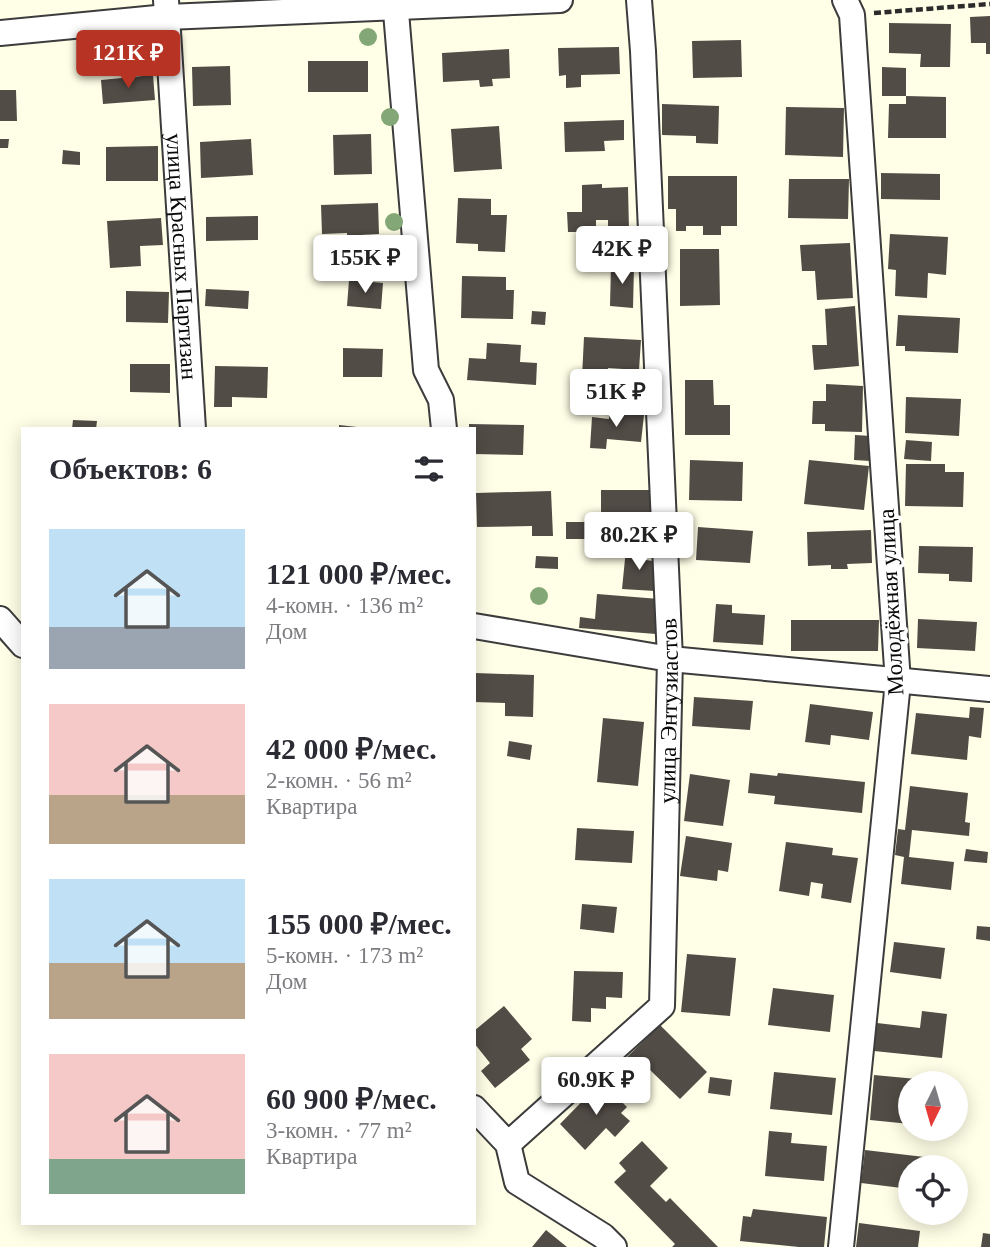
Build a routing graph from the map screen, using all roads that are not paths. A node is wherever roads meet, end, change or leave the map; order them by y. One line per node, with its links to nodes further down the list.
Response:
1 (560, 0): 3 (street)
2 (639, 0): 12 (street, улица Энтузиастов)
3 (395, 3): 5 (street); 8 (street)
4 (849, 7): 13 (street, Молодёжная улица)
5 (166, 8): 6 (street); 7 (street, улица Красных Партизан)
6 (0, 33)
7 (193, 427)
8 (444, 427)
9 (0, 619): 11 (street)
10 (476, 626): 12 (street)
11 (21, 643)
12 (670, 659): 13 (street); 16 (street, улица Энтузиастов)
13 (898, 682): 14 (street); 18 (street, Молодёжная улица)
14 (990, 689)
15 (476, 1110): 16 (street)
16 (509, 1144): 17 (street)
17 (614, 1247)
18 (841, 1247)

